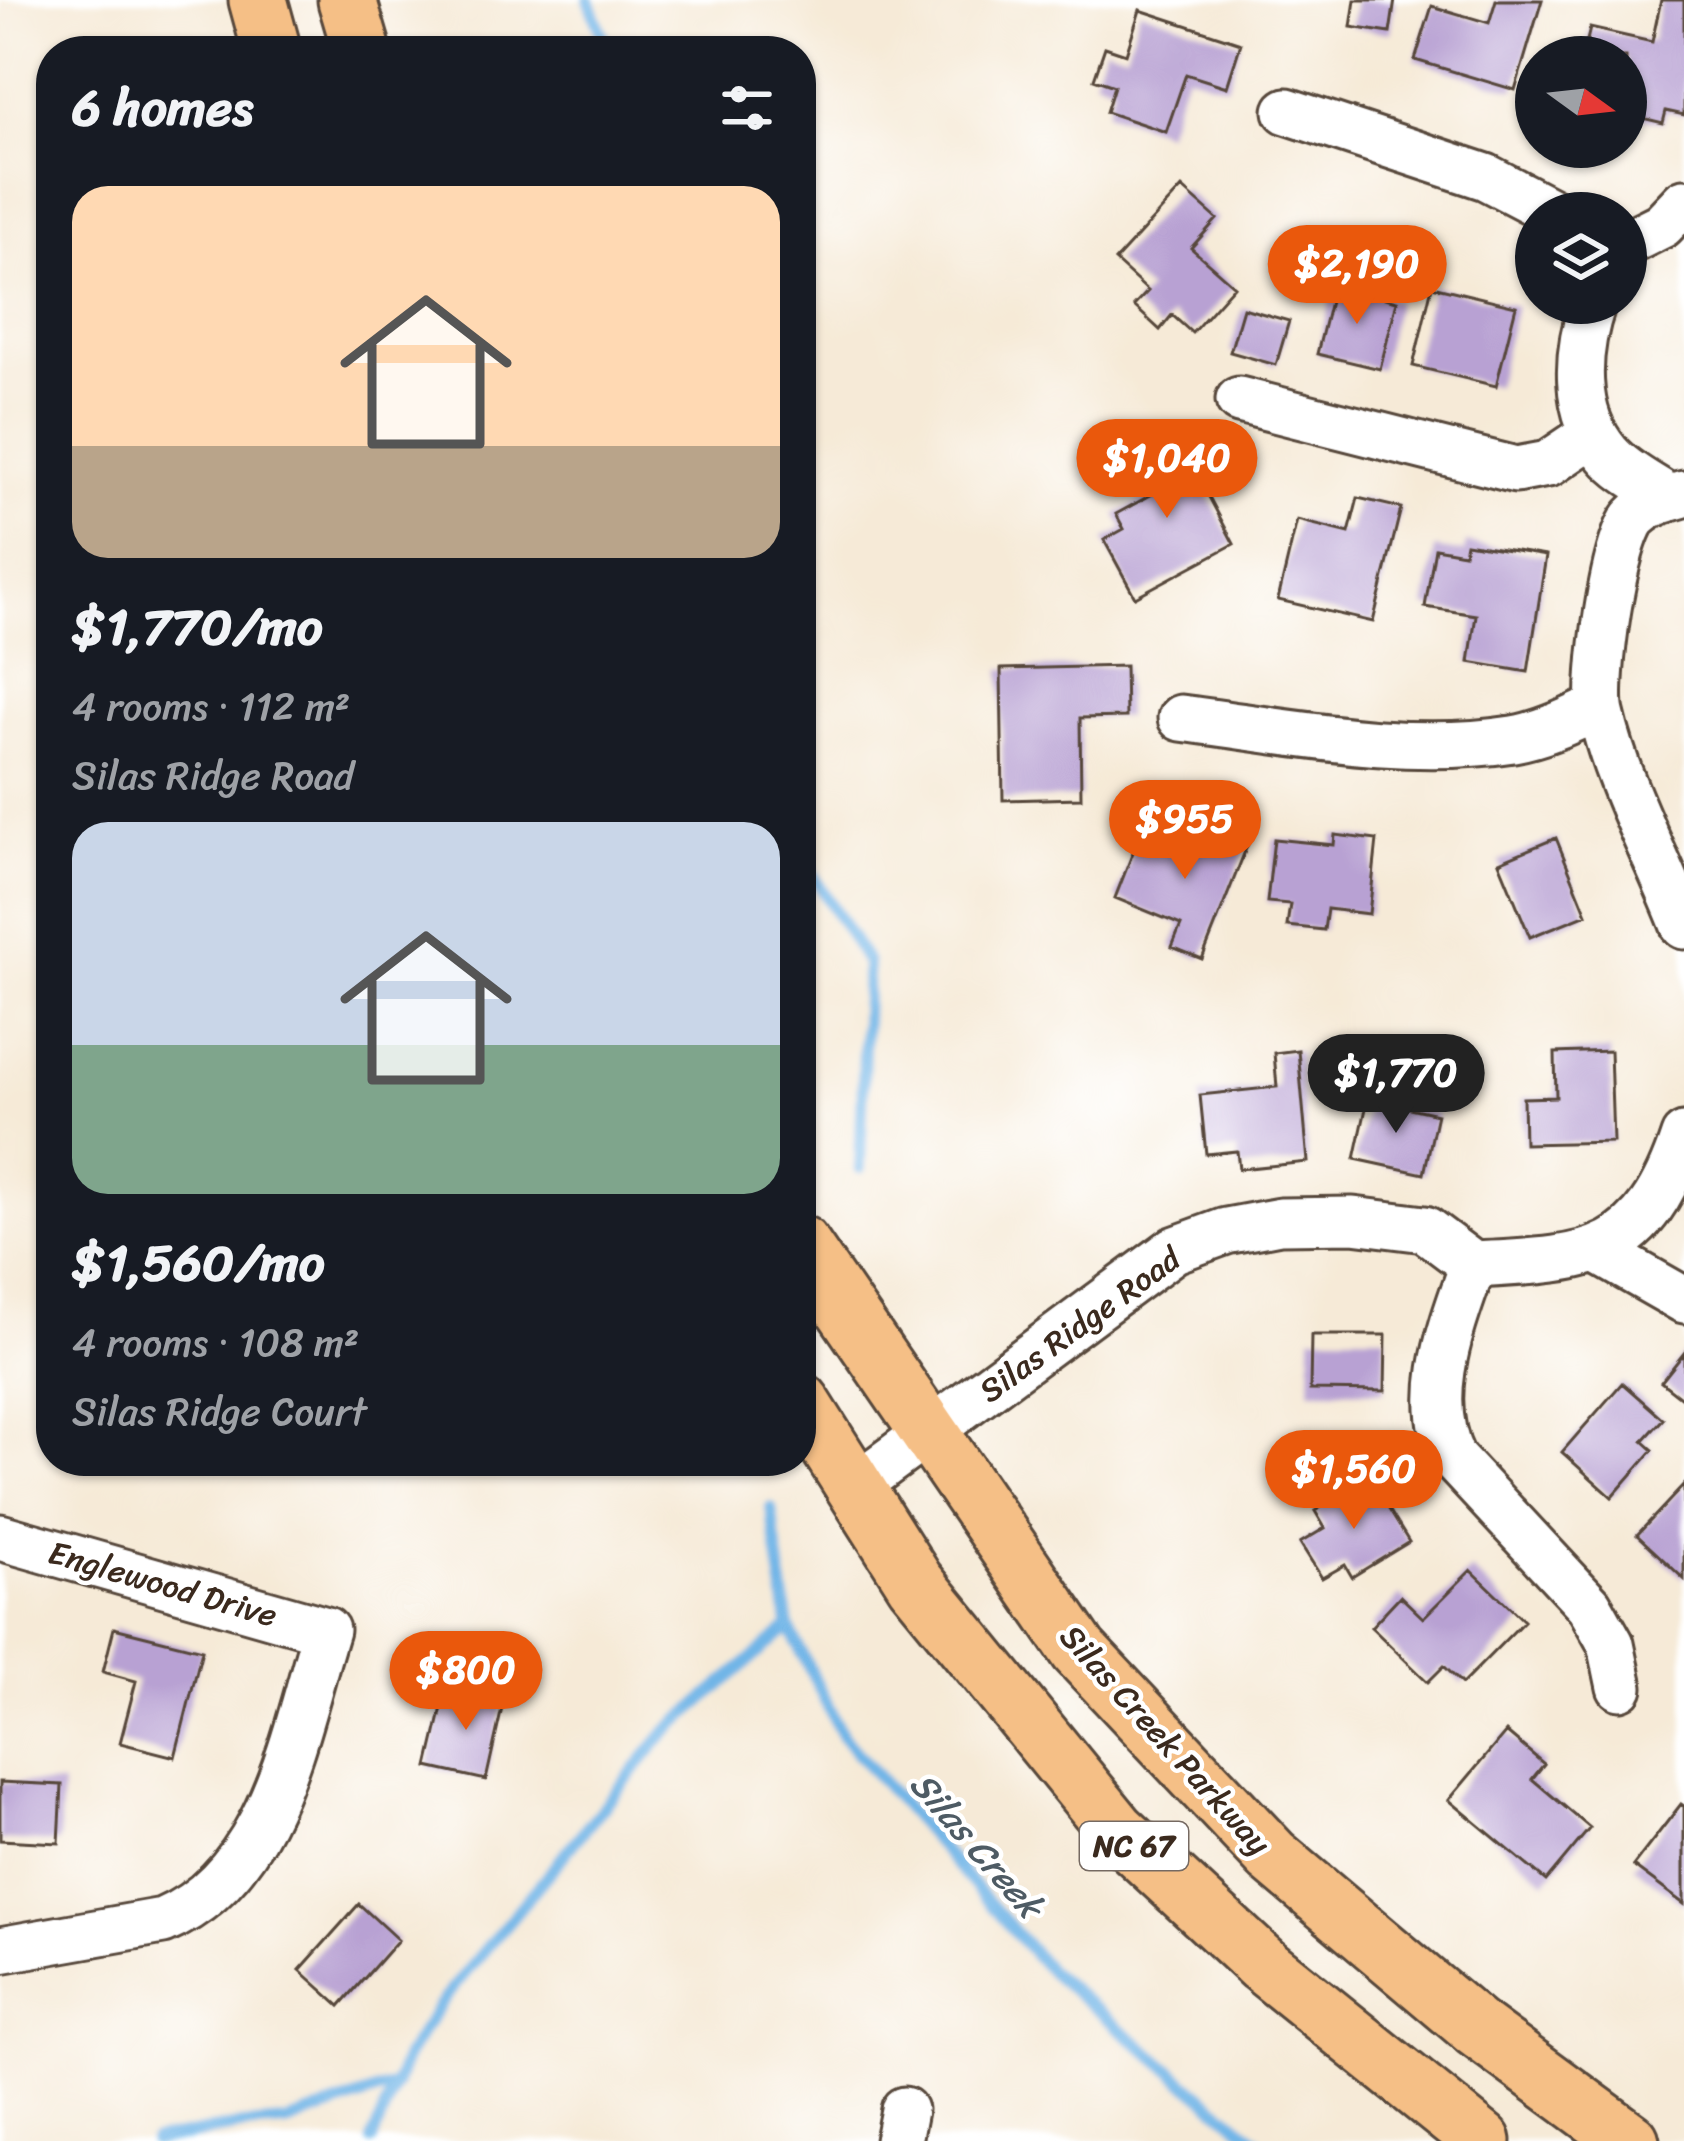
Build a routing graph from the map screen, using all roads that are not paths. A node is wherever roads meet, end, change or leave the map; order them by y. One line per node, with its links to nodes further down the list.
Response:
1 (258, 0): 3 (main road)
2 (347, 0): 4 (main road)
3 (268, 36)
4 (358, 36)
5 (1287, 111): 6 (street)
6 (1515, 193)
7 (1684, 202): 8 (street)
8 (1647, 232)
9 (1589, 324): 11 (street)
10 (1239, 400): 11 (street)
11 (1594, 434): 12 (street)
12 (1676, 496): 13 (street)
13 (1599, 707): 14 (street); 15 (street)
14 (1181, 718)
15 (1684, 926)
16 (1684, 1136): 17 (street)
17 (1598, 1250): 18 (street); 20 (street)
18 (1473, 1265): 22 (street, Silas Ridge Road); 25 (street)
19 (816, 1266): 22 (main road, Silas Creek Parkway / NC 67)
20 (1684, 1300)
21 (816, 1427): 23 (main road, NC 67)
22 (928, 1434): 23 (street, Silas Ridge Road); 28 (main road, Silas Creek Parkway / NC 67)
23 (853, 1488): 27 (main road, NC 67)
24 (0, 1537): 26 (street, Englewood Drive)
25 (1621, 1687)
26 (0, 1950)
27 (1482, 2141)
28 (1630, 2141)

